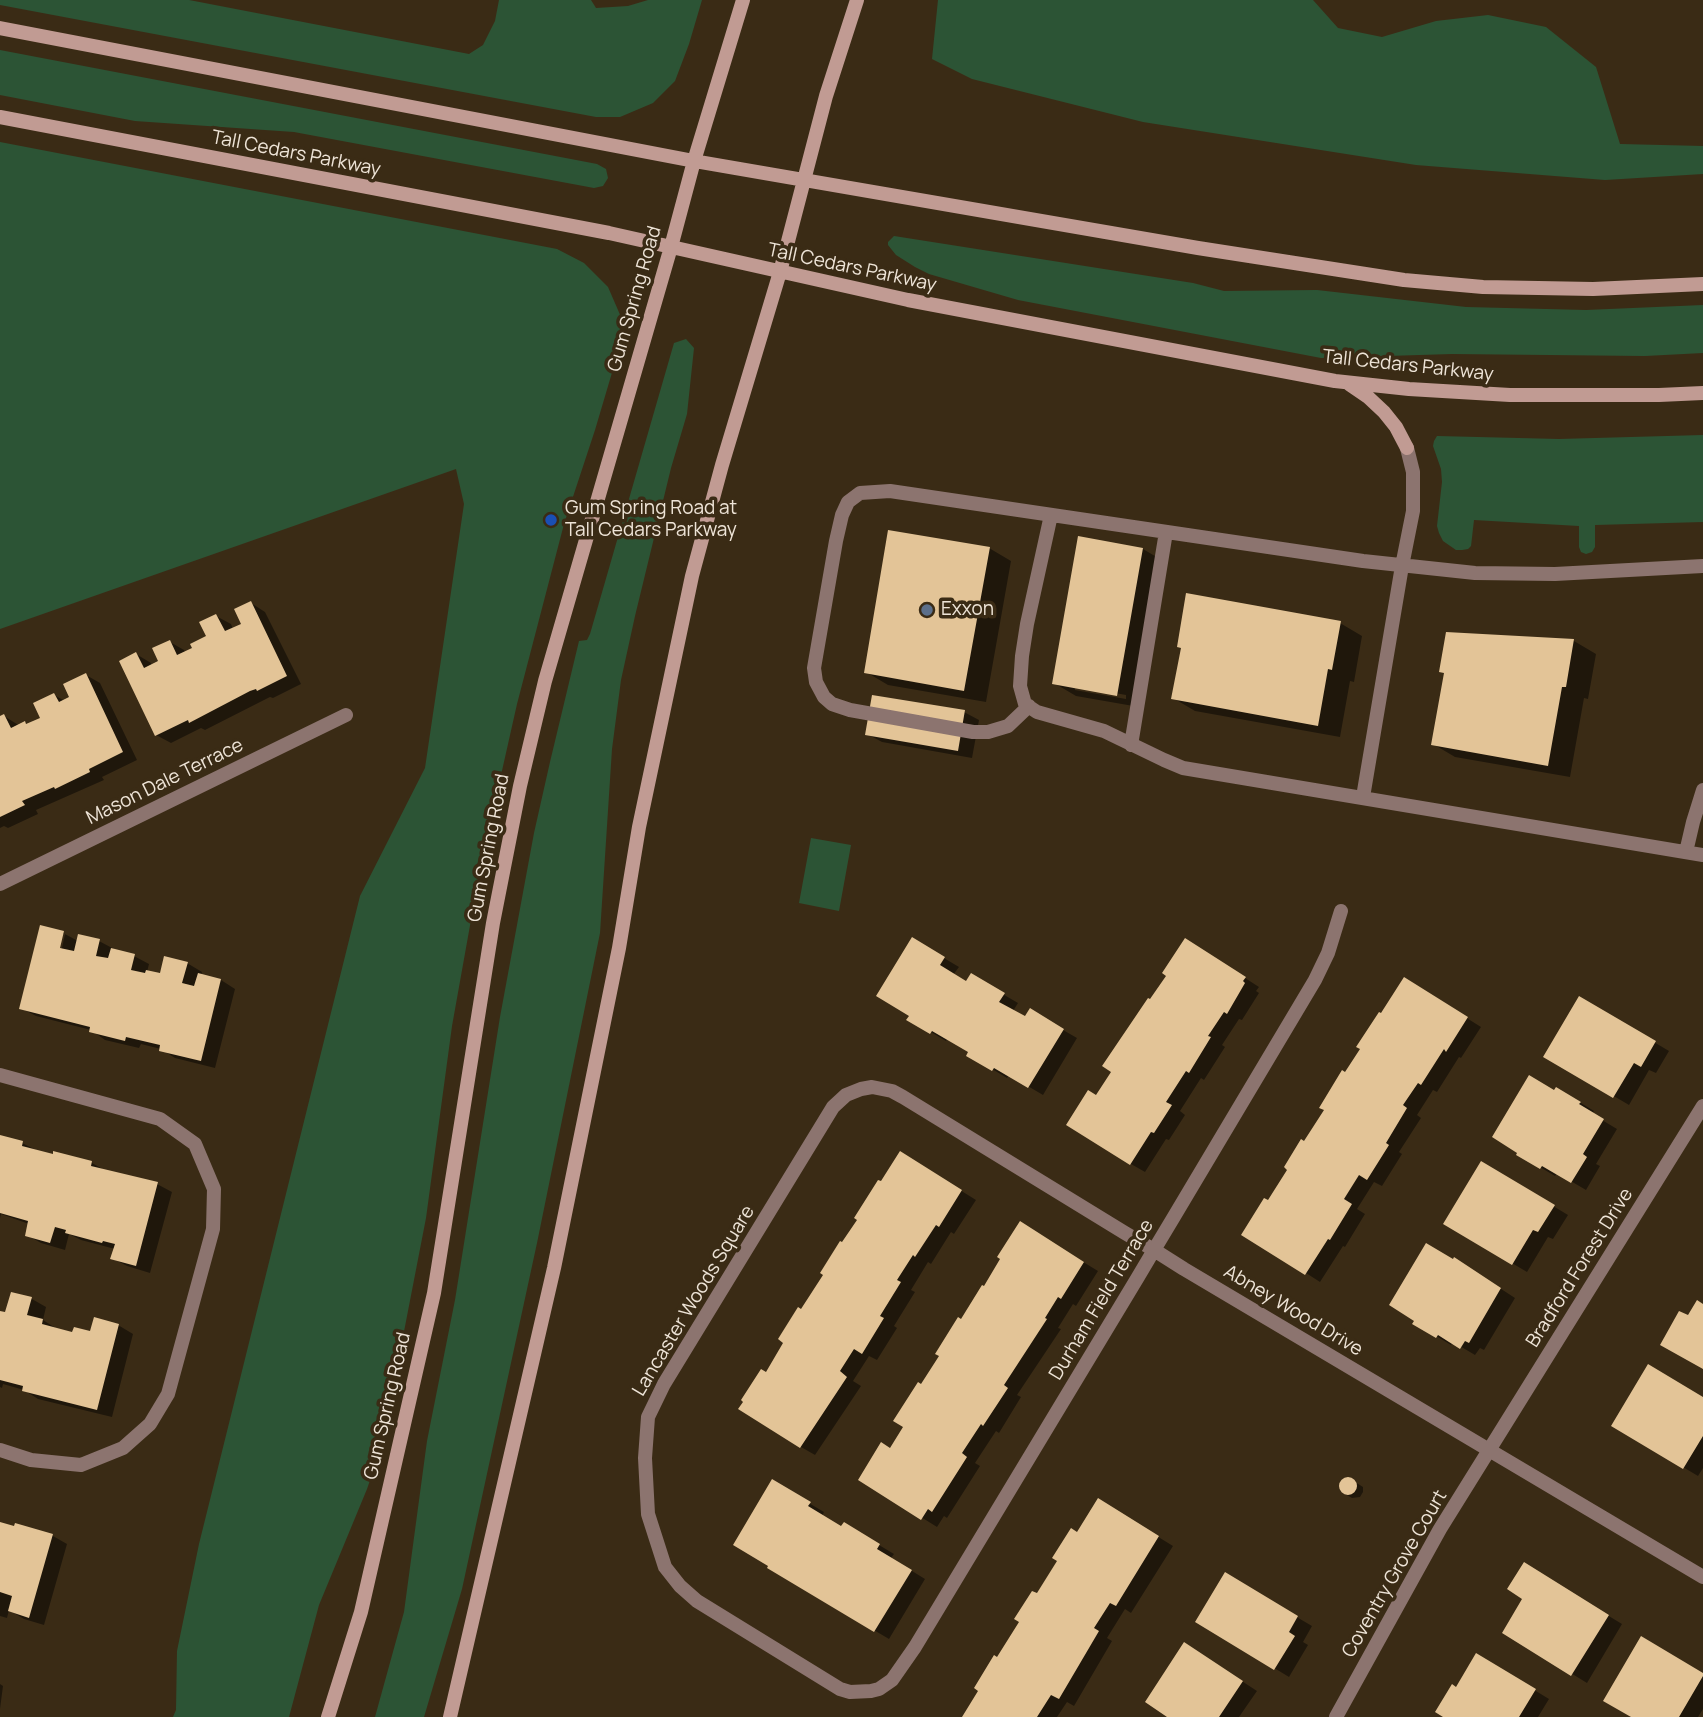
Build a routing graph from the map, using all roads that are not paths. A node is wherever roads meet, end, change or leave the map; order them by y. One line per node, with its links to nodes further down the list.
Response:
1 (743, 0): 5 (main road, Gum Spring Road)
2 (857, 0): 6 (main road)
3 (0, 28): 5 (main road)
4 (0, 117): 7 (main road, Tall Cedars Parkway)
5 (694, 161): 6 (main road); 7 (main road, Gum Spring Road)
6 (806, 180): 8 (main road); 9 (main road)
7 (671, 247): 8 (main road, Tall Cedars Parkway); 34 (main road, Gum Spring Road)
8 (780, 272): 10 (main road, Tall Cedars Parkway); 35 (main road)
9 (1703, 284)
10 (1345, 382): 11 (main road, Tall Cedars Parkway); 12 (main road)
11 (1703, 393)
12 (1407, 448): 15 (street)
13 (1051, 515): 14 (street); 17 (street); 17 (street)
14 (1166, 532): 15 (street); 19 (street)
15 (1402, 566): 16 (street); 21 (street)
16 (1703, 566)
17 (1028, 706): 19 (street)
18 (346, 715): 24 (street, Mason Dale Terrace)
19 (1131, 745): 21 (street)
20 (1703, 790): 22 (street)
21 (1363, 797): 22 (street)
22 (1686, 852): 23 (street)
23 (1703, 855)
24 (0, 884)
25 (1341, 911): 29 (street, Durham Field Terrace)
26 (0, 1074): 30 (street)
27 (861, 1089): 29 (street, Abney Wood Drive); 33 (street, Lancaster Woods Square)
28 (1703, 1106): 31 (street, Bradford Forest Drive)
29 (1154, 1251): 31 (street, Abney Wood Drive); 33 (street, Durham Field Terrace)
30 (0, 1450)
31 (1490, 1451): 32 (street, Abney Wood Drive); 36 (street, Coventry Grove Court)
32 (1703, 1577)
33 (872, 1691)
34 (328, 1717)
35 (450, 1717)
36 (1336, 1717)

